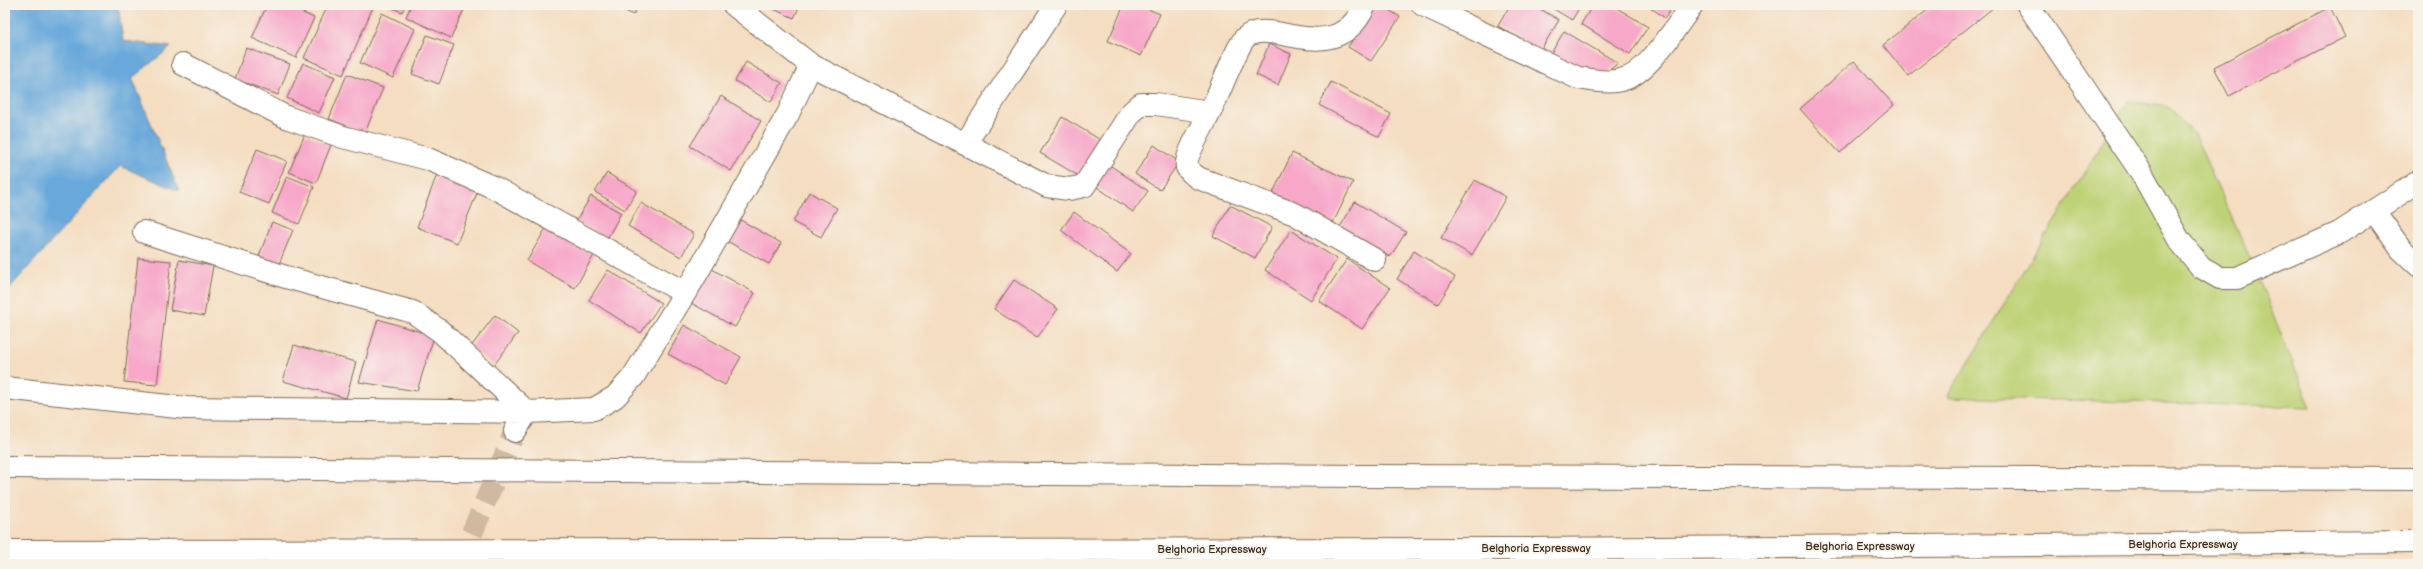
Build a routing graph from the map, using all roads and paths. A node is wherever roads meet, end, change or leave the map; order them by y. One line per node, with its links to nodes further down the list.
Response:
1 (734, 5): 8 (main road)
2 (1056, 5): 10 (main road)
3 (1365, 5): 9 (main road)
4 (1423, 5): 5 (main road)
5 (1692, 5)
6 (2028, 5): 12 (main road)
7 (183, 64): 16 (main road)
8 (811, 65): 10 (main road); 16 (main road)
9 (1210, 112): 10 (main road); 14 (main road)
10 (965, 144)
11 (2418, 182): 12 (main road)
12 (2374, 211): 15 (main road)
13 (144, 232): 18 (main road)
14 (1375, 260)
15 (2418, 265)
16 (685, 293): 18 (main road)
17 (5, 388): 18 (main road)
18 (527, 412): 19 (main road)
19 (514, 431)
20 (5, 467): 21 (main road)
21 (2418, 479)
22 (2418, 542): 23 (main road, Belghoria Expressway)
23 (5, 551)

